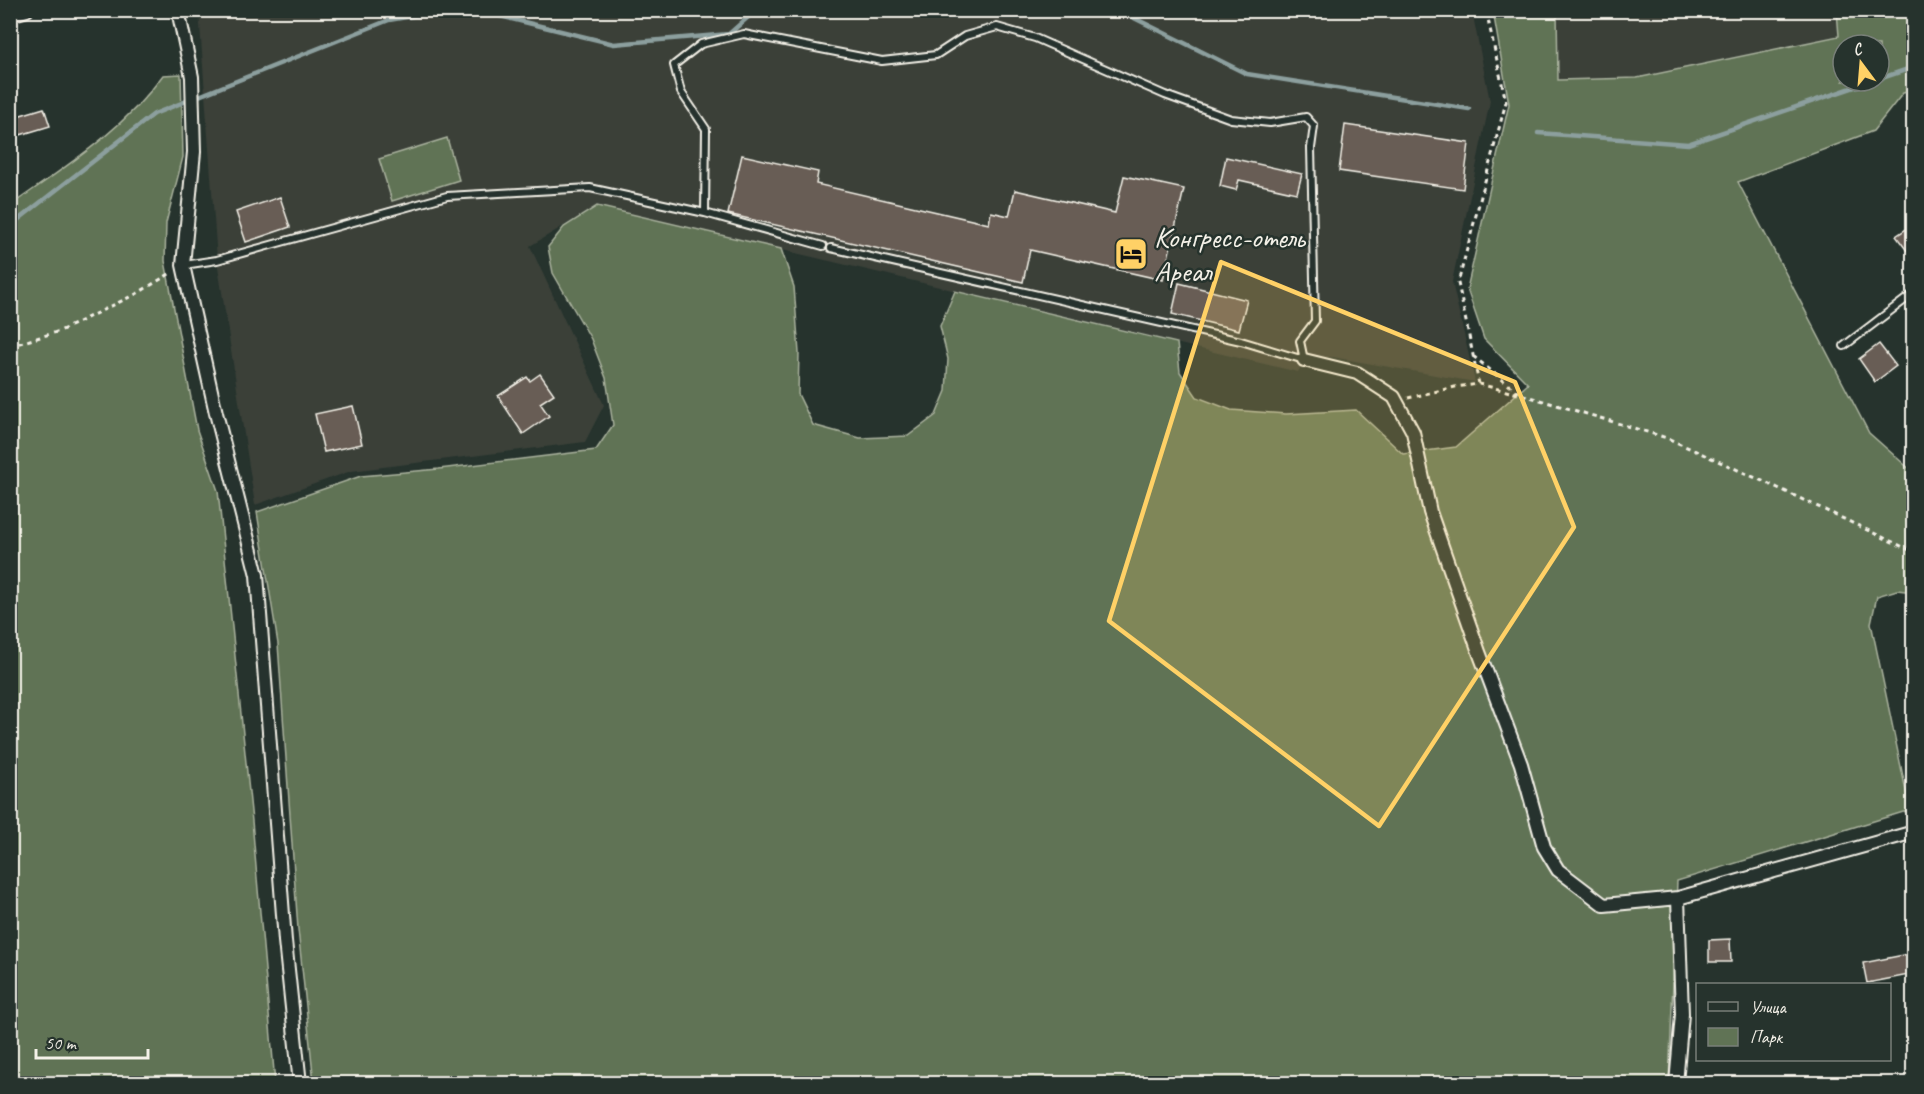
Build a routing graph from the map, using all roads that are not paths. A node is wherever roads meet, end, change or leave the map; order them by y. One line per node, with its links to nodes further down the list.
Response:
1 (27, 10): 3 (street)
2 (178, 10): 7 (street)
3 (10, 15)
4 (705, 213): 5 (lane); 7 (lane); 10 (lane)
5 (823, 246)
6 (831, 248): 10 (lane)
7 (183, 265): 13 (street)
8 (1914, 293): 9 (lane)
9 (1844, 346)
10 (1304, 360): 12 (street)
11 (1914, 832): 12 (street)
12 (1678, 898): 14 (street)
13 (300, 1083)
14 (1676, 1083)

